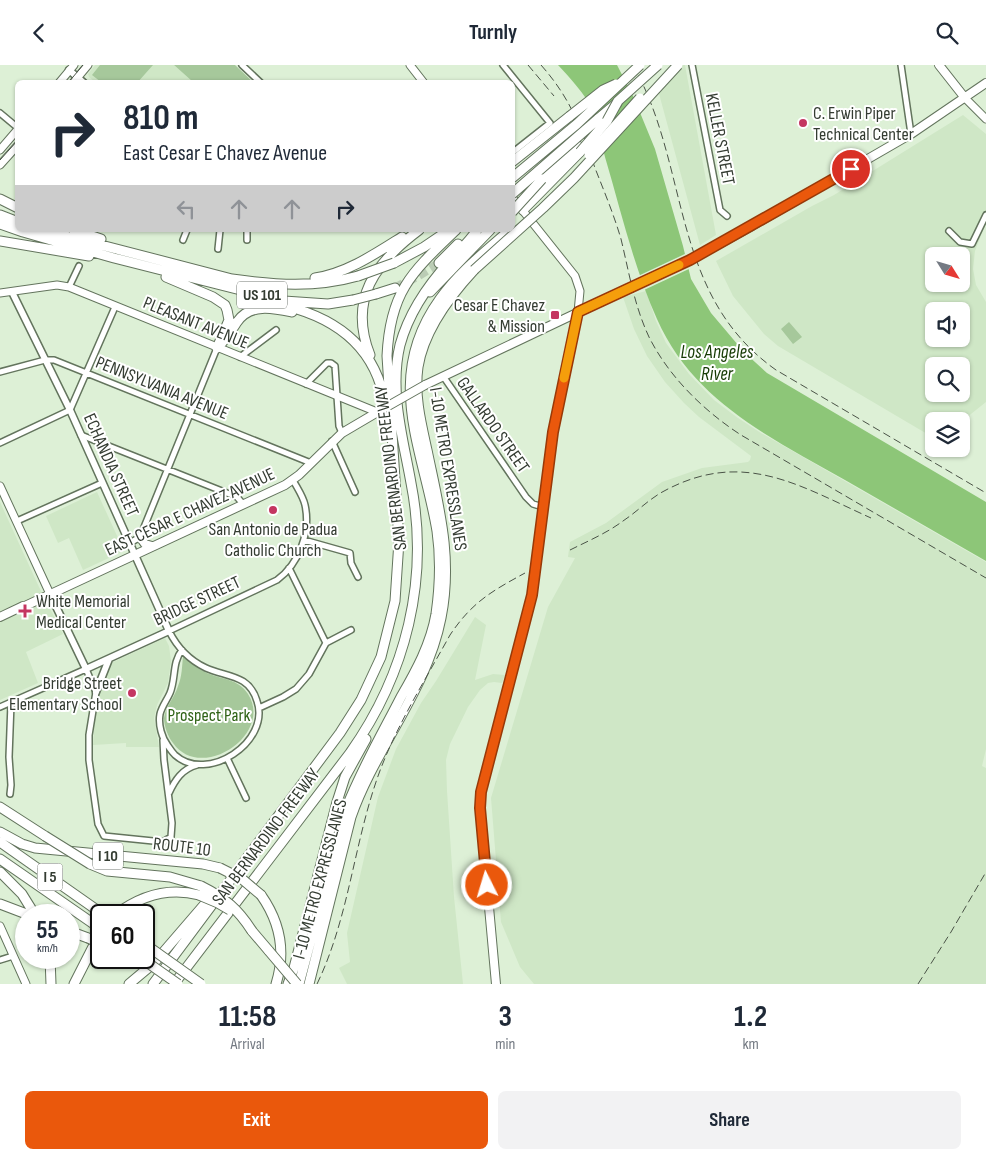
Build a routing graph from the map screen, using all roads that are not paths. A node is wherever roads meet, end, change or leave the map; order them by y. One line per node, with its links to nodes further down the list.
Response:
1 (88, 65): 14 (main road)
2 (242, 65): 15 (street)
3 (410, 65): 16 (main road)
4 (503, 65): 29 (street)
5 (640, 65): 17 (highway, bridge)
6 (658, 65): 20 (highway, bridge)
7 (671, 65): 44 (highway, bridge)
8 (678, 65): 62 (highway, I-10 METRO EXPRESSLANES, bridge)
9 (692, 65): 41 (street, KELLER STREET)
10 (901, 65): 26 (street)
11 (939, 65): 19 (main road)
12 (69, 67): 13 (main road); 14 (street)
13 (61, 80)
14 (75, 80)
15 (258, 80)
16 (420, 80)
17 (623, 81): 30 (highway, bridge); 32 (highway, bridge)
18 (986, 83): 19 (main road, EAST CESAR E CHAVEZ AVENUE)
19 (965, 98): 23 (main road); 26 (main road, EAST CESAR E CHAVEZ AVENUE)
20 (618, 101): 22 (highway, bridge); 38 (highway, bridge)
21 (0, 113): 24 (street)
22 (598, 119): 33 (highway, bridge); 37 (highway, bridge)
23 (986, 119)
24 (15, 126)
25 (15, 132): 28 (main road)
26 (911, 133): 81 (main road, EAST CESAR E CHAVEZ AVENUE, bridge)
27 (15, 148): 31 (main road)
28 (0, 150)
29 (515, 151)
30 (515, 160)
31 (0, 165)
32 (515, 176)
33 (515, 198)
34 (0, 199): 36 (highway)
35 (515, 202): 38 (main road)
36 (15, 206)
37 (515, 209)
38 (523, 210): 81 (main road)
39 (0, 215): 42 (highway)
40 (986, 215): 46 (street)
41 (727, 217)
42 (15, 220)
43 (0, 224): 45 (highway, US 101)
44 (515, 224)
45 (15, 230)
46 (949, 231)
47 (20, 232): 69 (highway, US 101)
48 (52, 232): 68 (highway, US 101)
49 (80, 232): 68 (highway)
50 (186, 232): 65 (street)
51 (220, 232): 67 (street)
52 (247, 232): 64 (street)
53 (410, 232): 75 (highway)
54 (416, 232): 90 (highway)
55 (446, 232): 75 (highway, US 101, bridge)
56 (454, 232): 101 (highway)
57 (471, 232): 70 (highway)
58 (476, 232): 83 (highway, SAN BERNARDINO FREEWAY)
59 (488, 232): 83 (highway)
60 (496, 232): 73 (highway)
61 (508, 232): 73 (highway, I-10 METRO EXPRESSLANES)
62 (515, 232)
63 (515, 232): 73 (highway, I-10 METRO EXPRESSLANES, bridge)
64 (247, 239)
65 (184, 240)
66 (0, 241): 69 (highway)
67 (218, 249)
68 (133, 253): 75 (highway, US 101)
69 (114, 258): 72 (highway, US 101)
70 (439, 263)
71 (79, 266): 76 (street)
72 (151, 267): 74 (highway, US 101); 85 (highway)
73 (471, 268): 166 (highway, I-10 METRO EXPRESSLANES); 167 (highway, I-10 METRO EXPRESSLANES)
74 (172, 274): 77 (highway, US 101, bridge); 82 (highway)
75 (260, 283)
76 (69, 287): 78 (main road, PLEASANT AVENUE); 80 (main road, PLEASANT AVENUE)
77 (395, 288)
78 (12, 292): 79 (main road, PLEASANT AVENUE); 87 (street, ECHANDIA STREET)
79 (0, 293)
80 (115, 307): 85 (main road, PLEASANT AVENUE); 89 (street)
81 (578, 312): 91 (main road, EAST CESAR E CHAVEZ AVENUE); 109 (main road)
82 (319, 317): 85 (highway); 90 (highway)
83 (408, 322): 116 (highway, SAN BERNARDINO FREEWAY)
84 (276, 330): 86 (street)
85 (217, 348): 86 (main road, PLEASANT AVENUE); 96 (street)
86 (240, 357): 92 (main road, PLEASANT AVENUE)
87 (45, 360): 88 (street, PENNSYLVANIA AVENUE); 89 (street, PENNSYLVANIA AVENUE); 94 (street, ECHANDIA STREET)
88 (0, 372)
89 (87, 372): 94 (street); 96 (street, PENNSYLVANIA AVENUE)
90 (377, 372): 101 (highway)
91 (443, 376): 95 (main road, EAST CESAR E CHAVEZ AVENUE, bridge); 109 (street, GALLARDO STREET)
92 (306, 383): 93 (main road, PLEASANT AVENUE); 93 (street)
93 (337, 396): 95 (main road, PLEASANT AVENUE); 97 (street)
94 (70, 410): 98 (street, ECHANDIA STREET); 100 (street)
95 (378, 411): 97 (main road, EAST CESAR E CHAVEZ AVENUE)
96 (190, 415): 102 (street, PENNSYLVANIA AVENUE); 103 (street)
97 (342, 433): 99 (main road, EAST CESAR E CHAVEZ AVENUE)
98 (80, 435): 103 (street); 105 (street, ECHANDIA STREET)
99 (332, 441): 102 (main road, EAST CESAR E CHAVEZ AVENUE); 107 (street)
100 (0, 443)
101 (394, 451): 142 (highway, SAN BERNARDINO FREEWAY)
102 (311, 463): 104 (main road, EAST CESAR E CHAVEZ AVENUE)
103 (167, 469): 108 (street); 111 (street)
104 (293, 480): 108 (main road, EAST CESAR E CHAVEZ AVENUE); 112 (street, BRIDGE STREET)
105 (102, 483): 110 (street); 113 (street, ECHANDIA STREET)
106 (0, 486): 110 (main road)
107 (355, 492)
108 (243, 504): 114 (main road, EAST CESAR E CHAVEZ AVENUE)
109 (543, 507): 168 (main road)
110 (17, 521): 119 (main road)
111 (140, 537): 113 (street); 114 (main road)
112 (304, 540): 117 (street, BRIDGE STREET); 118 (street)
113 (130, 543): 115 (street, ECHANDIA STREET)
114 (152, 546): 115 (main road, EAST CESAR E CHAVEZ AVENUE)
115 (135, 554): 119 (main road, EAST CESAR E CHAVEZ AVENUE); 122 (street, ECHANDIA STREET)
116 (418, 563): 162 (highway, SAN BERNARDINO FREEWAY); 165 (highway)
117 (289, 568): 122 (street, BRIDGE STREET); 123 (street)
118 (358, 577)
119 (50, 594): 120 (main road, EAST CESAR E CHAVEZ AVENUE); 126 (street)
120 (0, 617)
121 (351, 630): 123 (street)
122 (169, 631): 124 (street, ECHANDIA STREET); 125 (street, BRIDGE STREET)
123 (326, 643): 130 (street)
124 (182, 651): 130 (street, ECHANDIA STREET); 131 (street)
125 (108, 659): 126 (street, BRIDGE STREET); 127 (street)
126 (86, 669): 127 (street); 128 (street, BRIDGE STREET)
127 (96, 692): 134 (street)
128 (11, 703): 129 (street, BRIDGE STREET); 135 (street)
129 (0, 707)
130 (259, 708): 132 (street)
131 (163, 740): 133 (street); 134 (street)
132 (227, 758): 133 (street); 136 (street)
133 (202, 764): 134 (street)
134 (169, 793)
135 (10, 795)
136 (246, 798)
137 (0, 807): 150 (highway, bridge)
138 (0, 832): 164 (highway, ROUTE 10 / I 10, bridge)
139 (0, 842): 146 (highway, I 5)
140 (0, 859): 148 (highway, I 5)
141 (0, 872): 144 (highway)
142 (232, 877): 160 (highway); 161 (highway, SAN BERNARDINO FREEWAY)
143 (0, 904): 147 (highway)
144 (28, 904)
145 (130, 904): 150 (highway, bridge)
146 (90, 906)
147 (15, 910)
148 (90, 922)
149 (0, 926): 153 (main road)
150 (252, 931): 166 (highway, bridge)
151 (155, 951): 163 (highway, bridge)
152 (90, 952): 159 (highway)
153 (13, 955): 154 (street); 157 (main road)
154 (0, 960)
155 (50, 969): 158 (highway)
156 (154, 969): 162 (highway, bridge)
157 (26, 984)
158 (50, 984)
159 (74, 984)
160 (130, 984)
161 (152, 984)
162 (176, 984)
163 (202, 984)
164 (276, 984)
165 (288, 984)
166 (298, 984)
167 (309, 984)
168 (496, 984)

